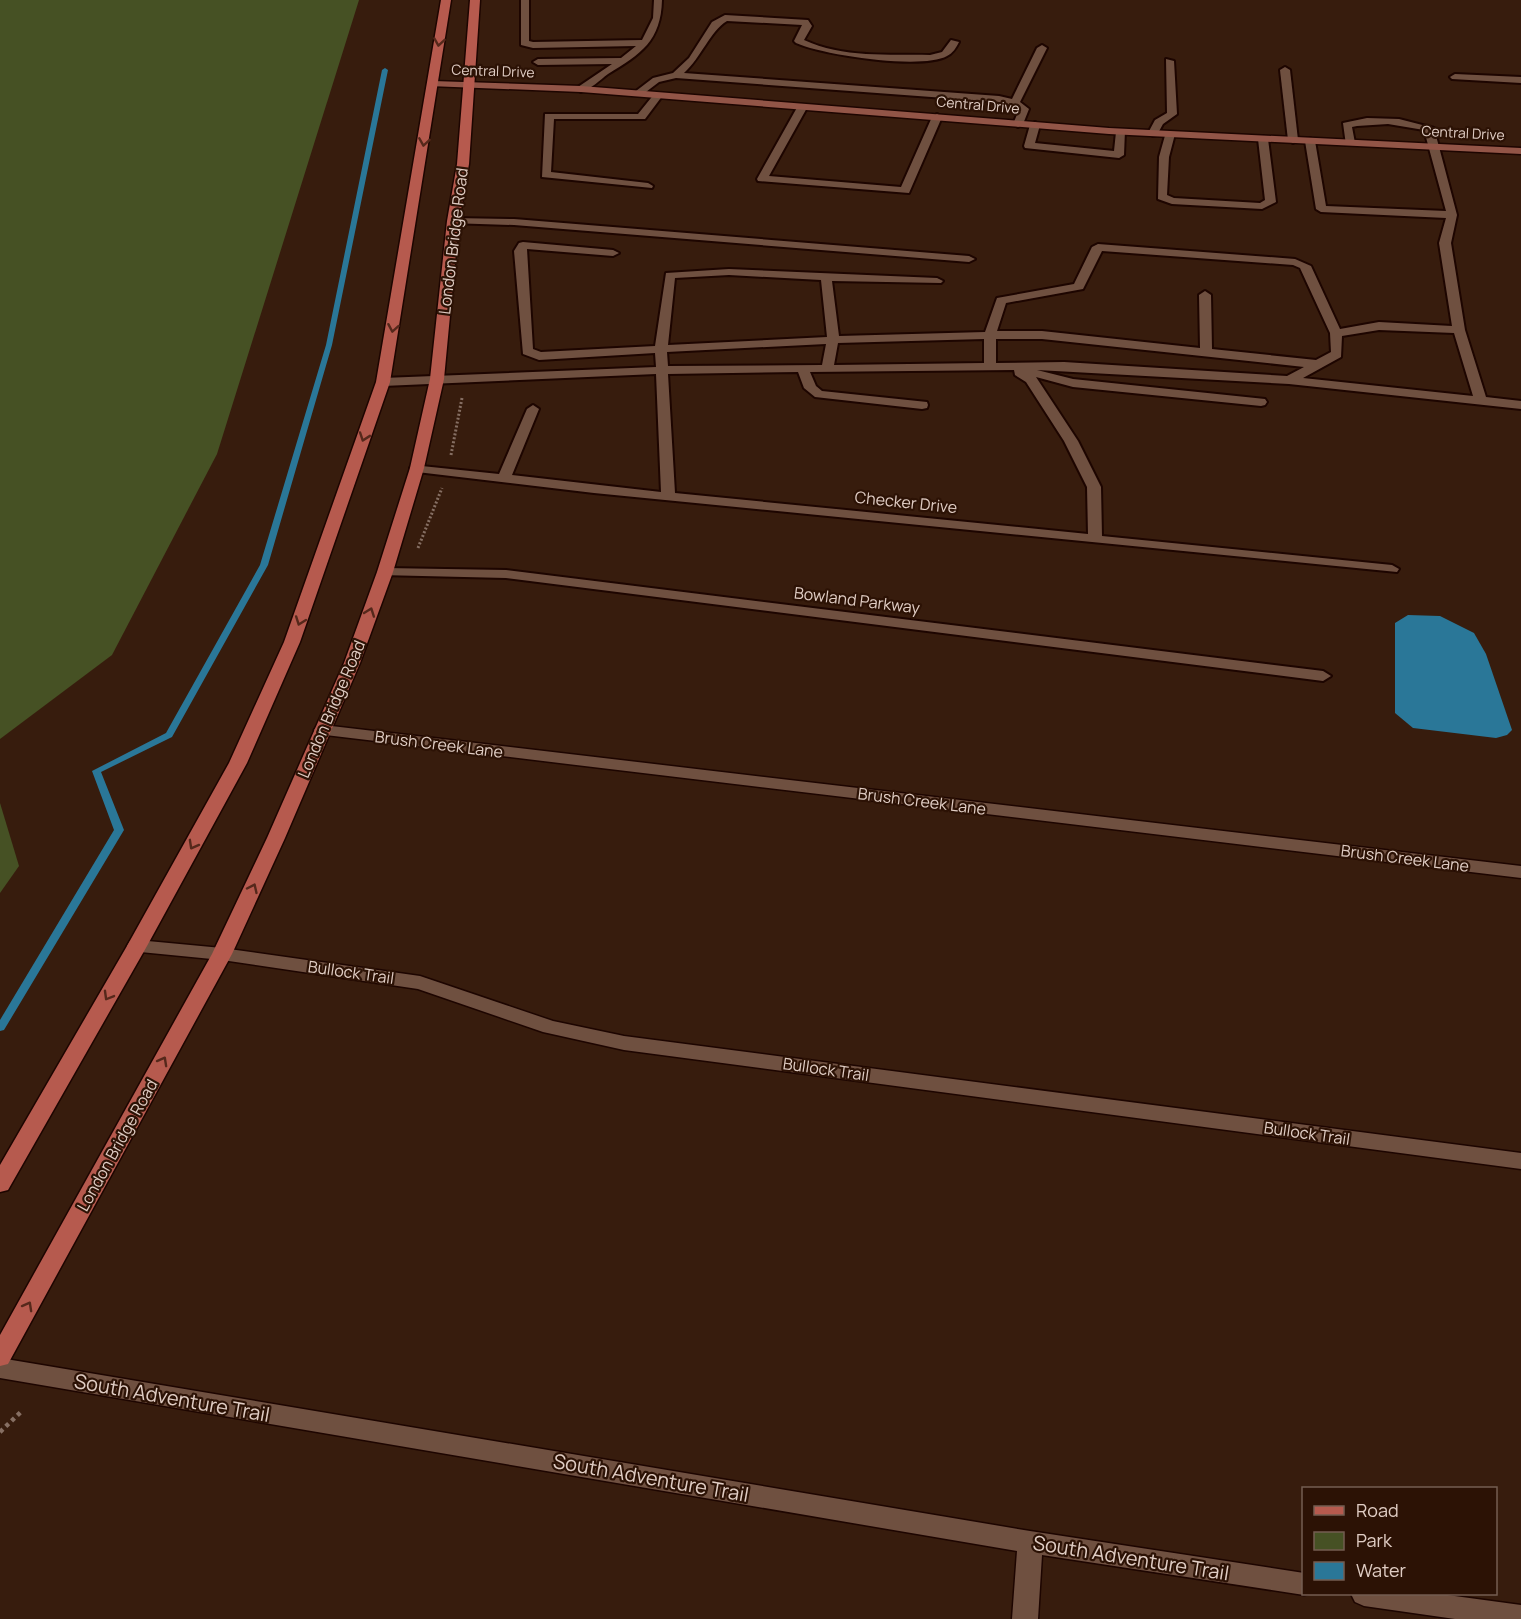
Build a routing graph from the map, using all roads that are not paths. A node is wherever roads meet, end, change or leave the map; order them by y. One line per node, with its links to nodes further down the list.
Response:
1 (446, 0): 15 (main road, one-way to 15)
2 (476, 0): 16 (main road, London Bridge Road)
3 (525, 0): 6 (lane)
4 (658, 0): 6 (lane)
5 (954, 42): 12 (lane)
6 (645, 43): 8 (lane)
7 (1042, 48): 20 (lane)
8 (624, 61): 9 (lane); 17 (lane)
9 (538, 62)
10 (1169, 62): 26 (lane)
11 (1285, 70): 29 (lane)
12 (676, 75): 18 (lane); 20 (lane)
13 (1455, 77): 14 (lane)
14 (1521, 80)
15 (433, 84): 16 (street, Central Drive); 56 (main road, one-way to 56)
16 (467, 84): 17 (street, Central Drive); 36 (main road, London Bridge Road)
17 (581, 89): 18 (street, Central Drive)
18 (639, 93): 19 (street, Central Drive)
19 (658, 95): 21 (street, Central Drive); 34 (lane)
20 (1015, 103): 23 (lane)
21 (803, 106): 22 (street, Central Drive); 22 (lane)
22 (937, 117): 23 (street, Central Drive)
23 (1018, 124): 24 (street, Central Drive)
24 (1035, 125): 25 (street, Central Drive); 25 (lane)
25 (1121, 132): 26 (street, Central Drive)
26 (1153, 133): 27 (street, Central Drive)
27 (1170, 134): 28 (street, Central Drive); 28 (lane)
28 (1263, 139): 29 (street, Central Drive)
29 (1293, 140): 30 (street, Central Drive)
30 (1310, 141): 31 (street, Central Drive); 35 (lane)
31 (1350, 143): 32 (street, Central Drive); 32 (lane)
32 (1434, 147): 33 (street, Central Drive); 35 (lane)
33 (1521, 151)
34 (648, 186)
35 (1452, 215): 42 (lane)
36 (453, 221): 38 (lane); 54 (main road, London Bridge Road)
37 (613, 252): 46 (lane)
38 (969, 259)
39 (826, 277): 40 (lane); 45 (lane); 46 (lane)
40 (937, 281)
41 (1205, 295): 47 (lane)
42 (1458, 330): 43 (lane); 58 (lane)
43 (1336, 333): 44 (lane); 48 (lane)
44 (990, 335): 45 (lane); 47 (lane); 49 (lane)
45 (833, 340): 46 (lane); 52 (lane)
46 (661, 349): 53 (lane)
47 (1206, 352): 48 (lane)
48 (1315, 364): 55 (lane)
49 (990, 366): 50 (lane); 52 (lane)
50 (1011, 367): 55 (lane); 57 (lane); 65 (lane)
51 (803, 369): 52 (lane); 53 (lane); 59 (lane)
52 (827, 369)
53 (661, 370): 54 (lane); 64 (lane)
54 (437, 379): 56 (lane); 62 (main road, London Bridge Road)
55 (1289, 380): 58 (lane)
56 (383, 382): 71 (main road, one-way to 71)
57 (1261, 402)
58 (1481, 402): 60 (lane)
59 (922, 405)
60 (1521, 405)
61 (533, 409): 63 (lane)
62 (417, 468): 63 (lane, Checker Drive); 67 (main road, London Bridge Road)
63 (504, 478): 64 (lane, Checker Drive)
64 (668, 496): 65 (lane, Checker Drive)
65 (1095, 539): 66 (lane, Checker Drive)
66 (1392, 569)
67 (385, 572): 68 (lane, Bowland Parkway); 69 (main road, London Bridge Road, one-way to 67)
68 (1323, 676)
69 (323, 730): 70 (street, Brush Creek Lane); 72 (main road, London Bridge Road, one-way to 69)
70 (1521, 872)
71 (138, 946): 72 (street, Bullock Trail); 74 (main road, one-way to 74)
72 (222, 954): 73 (street, Bullock Trail); 75 (main road, London Bridge Road, one-way to 72)
73 (1521, 1161)
74 (0, 1184)
75 (0, 1357)
76 (0, 1368): 77 (street, South Adventure Trail)
77 (1030, 1542): 78 (street, South Adventure Trail); 81 (street)
78 (1302, 1584)
79 (1377, 1595): 80 (street)
80 (1521, 1617)
81 (1025, 1619)

